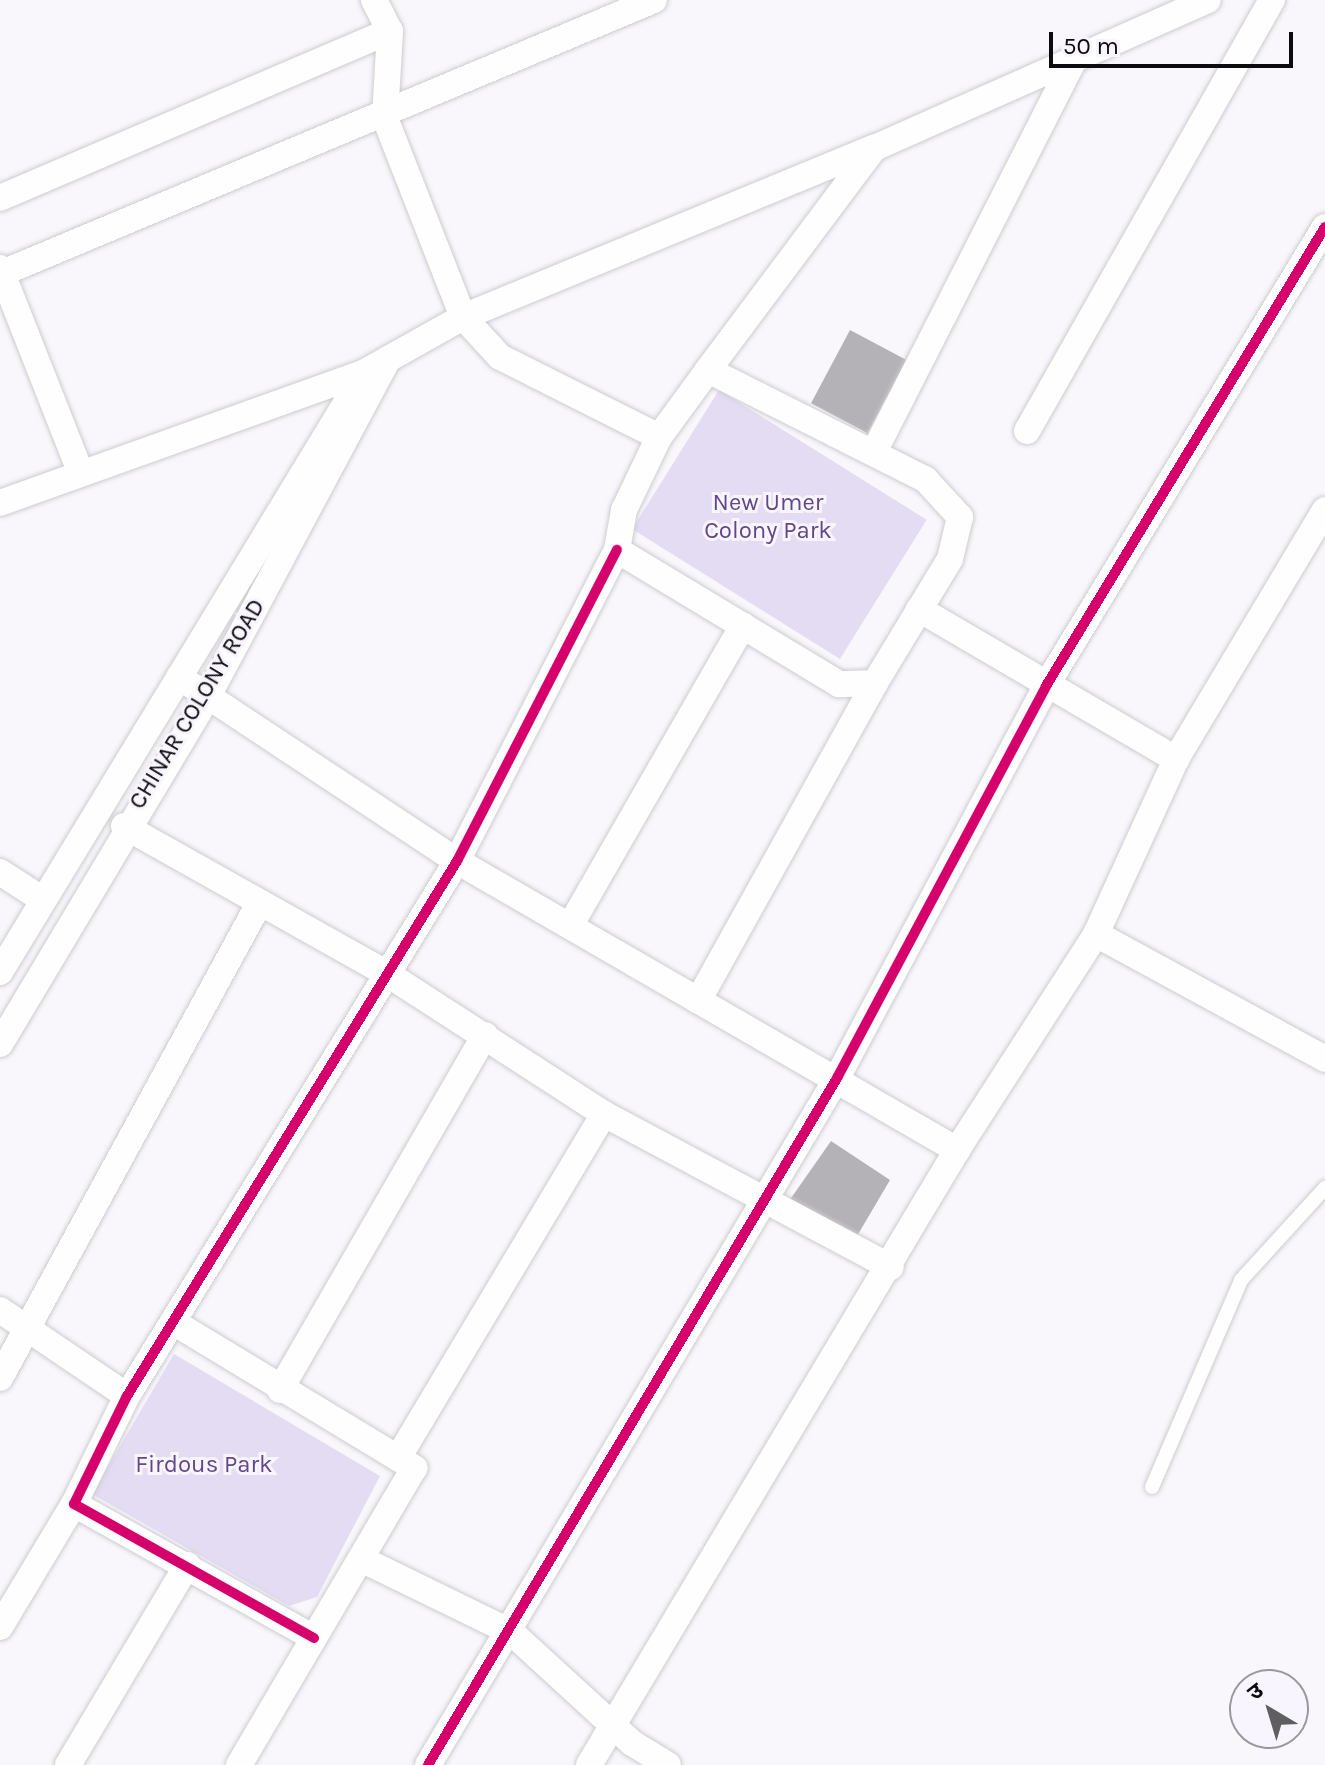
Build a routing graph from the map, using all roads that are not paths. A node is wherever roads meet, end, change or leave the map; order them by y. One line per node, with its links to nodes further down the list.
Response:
1 (374, 0): 5 (street)
2 (654, 0): 7 (street)
3 (1208, 0): 6 (street)
4 (1272, 0): 16 (street)
5 (390, 31): 7 (street); 9 (street)
6 (1076, 56): 8 (street); 18 (street)
7 (385, 118): 11 (street); 12 (street)
8 (874, 148): 12 (street); 14 (street)
9 (0, 198)
10 (1325, 227): 28 (street)
11 (1, 272): 19 (street)
12 (463, 317): 13 (street); 17 (street)
13 (388, 359): 15 (street); 29 (street, CHINAR COLONY ROAD)
14 (708, 370): 17 (street); 18 (street)
15 (365, 372): 19 (street); 26 (street, CHINAR COLONY ROAD)
16 (1027, 431)
17 (659, 437): 23 (street)
18 (874, 452): 24 (street)
19 (80, 471): 20 (street)
20 (9, 499): 22 (street)
21 (1325, 510): 30 (street)
22 (0, 527)
23 (617, 550): 25 (street); 32 (street)
24 (919, 609): 27 (street); 28 (street)
25 (743, 625): 27 (street); 36 (street)
26 (179, 677): 29 (street); 34 (street, CHINAR COLONY ROAD)
27 (875, 683): 40 (street)
28 (1046, 686): 30 (street); 44 (street)
29 (208, 696): 31 (street, CHINAR COLONY ROAD); 32 (street)
30 (1176, 759): 37 (street)
31 (124, 826): 35 (street); 42 (street, CHINAR COLONY ROAD)
32 (457, 861): 36 (street); 39 (street)
33 (0, 872): 34 (street)
34 (40, 898): 38 (street, CHINAR COLONY ROAD)
35 (260, 902): 39 (street); 52 (street)
36 (570, 926): 40 (street)
37 (1096, 934): 43 (street); 46 (street)
38 (0, 972)
39 (386, 973): 41 (street); 51 (street)
40 (698, 1001): 44 (street)
41 (485, 1035): 45 (street); 54 (street)
42 (0, 1044)
43 (1325, 1059)
44 (837, 1078): 46 (street); 48 (street)
45 (604, 1114): 48 (street); 56 (street)
46 (957, 1150): 49 (street)
47 (1325, 1188): 57 (lane)
48 (761, 1202): 49 (street); 62 (street)
49 (891, 1267): 64 (street)
50 (0, 1310): 52 (street)
51 (175, 1323): 54 (street); 55 (street)
52 (32, 1325): 53 (street); 55 (street)
53 (0, 1378)
54 (280, 1390): 56 (street)
55 (127, 1396): 58 (street)
56 (398, 1458): 59 (street)
57 (1152, 1487)
58 (74, 1504): 60 (street); 61 (street)
59 (361, 1559): 62 (street); 63 (street)
60 (187, 1565): 63 (street); 66 (street)
61 (0, 1627)
62 (511, 1632): 64 (street); 68 (street)
63 (314, 1638): 67 (street)
64 (613, 1723): 65 (street); 69 (street)
65 (625, 1754): 70 (street)
66 (68, 1765)
67 (239, 1765)
68 (428, 1765)
69 (589, 1765)
70 (668, 1765)

